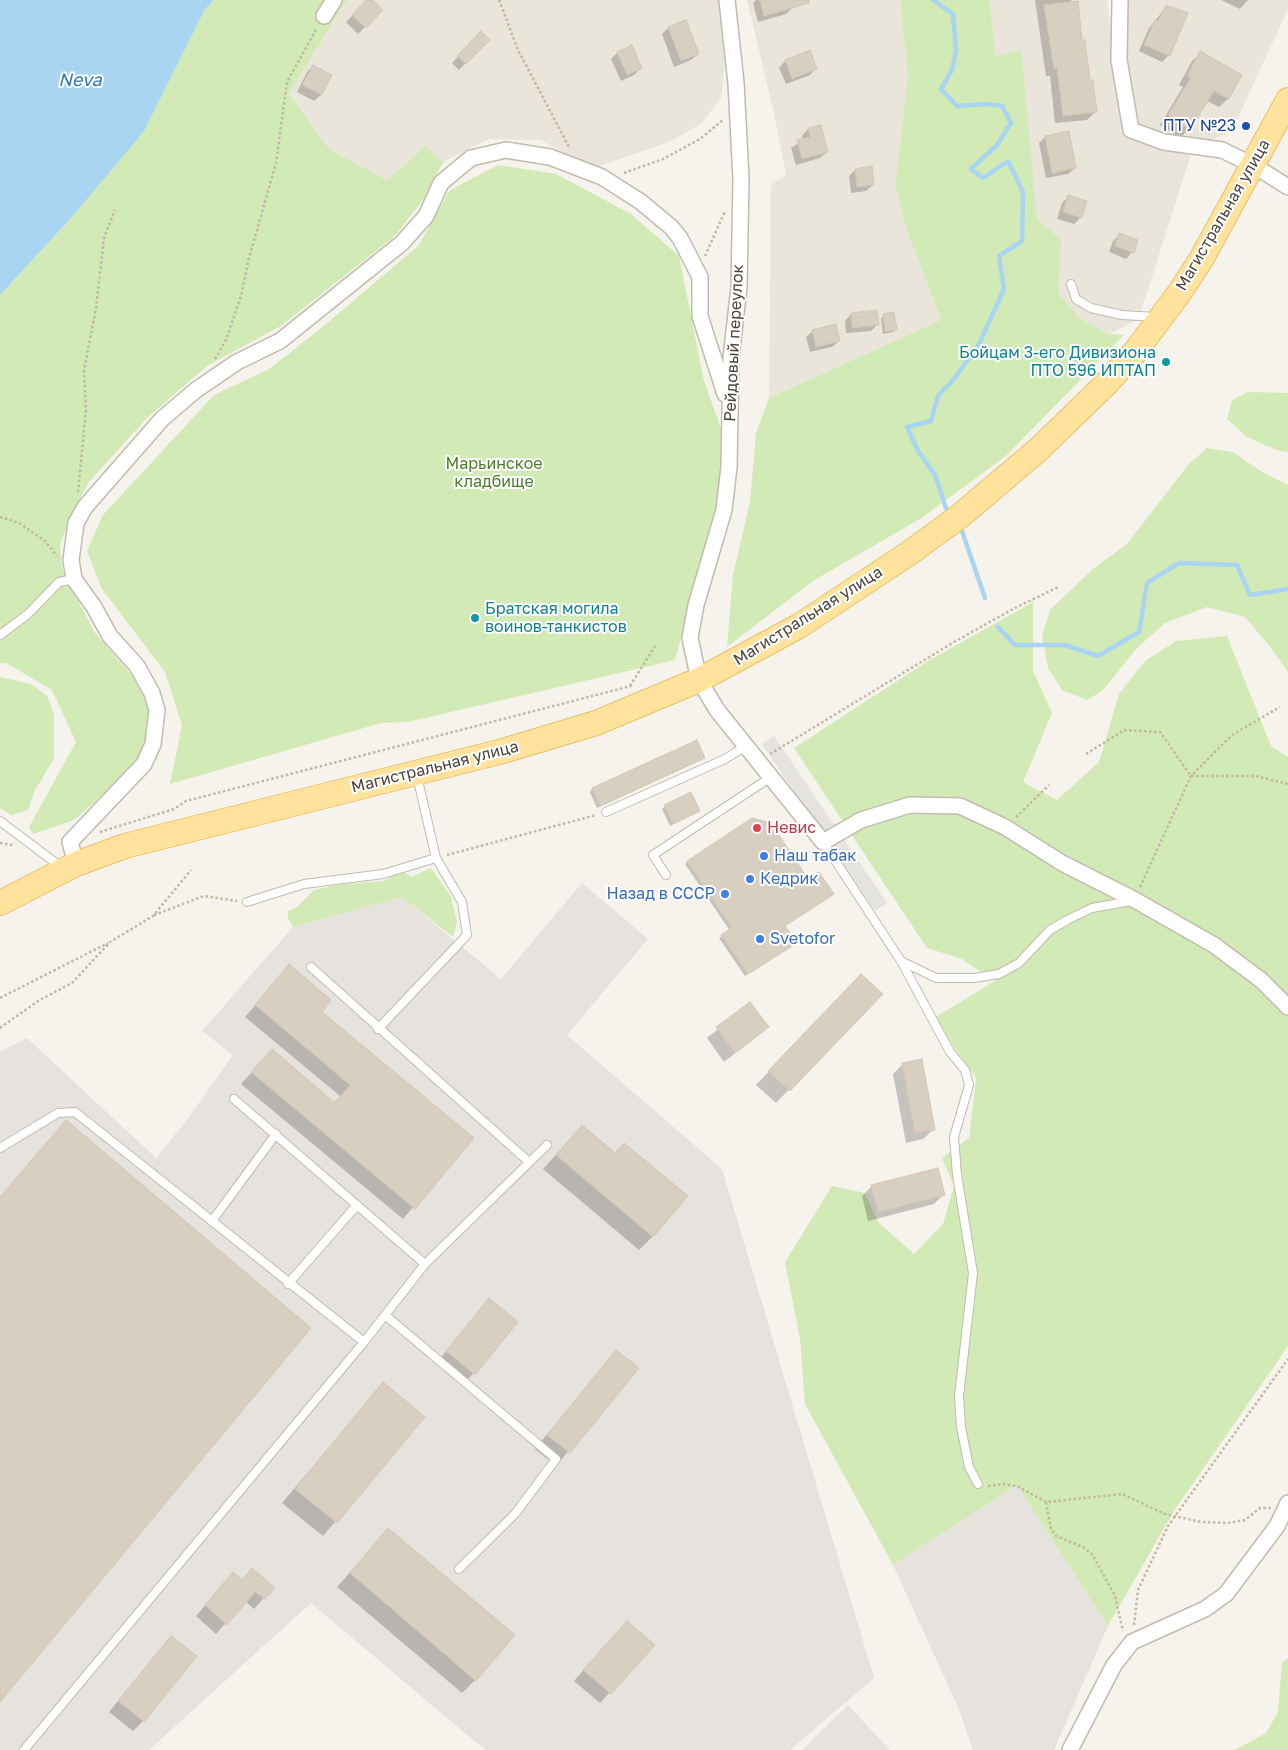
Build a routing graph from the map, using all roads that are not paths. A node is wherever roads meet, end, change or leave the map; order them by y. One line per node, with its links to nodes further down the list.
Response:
1 (334, 0): 4 (street)
2 (727, 0): 10 (street, Рейдовый переулок)
3 (1120, 0): 6 (street)
4 (324, 16)
5 (1288, 100): 6 (main road, Магистральная улица)
6 (1253, 165): 7 (street); 9 (main road, Магистральная улица)
7 (1288, 187)
8 (1071, 284): 9 (lane)
9 (1160, 318): 13 (main road, Магистральная улица)
10 (729, 424): 11 (street); 13 (street, Рейдовый переулок)
11 (74, 579): 12 (lane); 21 (street)
12 (0, 635)
13 (699, 680): 14 (street, Рейдовый переулок); 15 (main road, Магистральная улица)
14 (746, 746): 16 (street, Рейдовый переулок); 17 (lane)
15 (416, 773): 20 (lane); 21 (main road, Магистральная улица)
16 (771, 778): 19 (street, Рейдовый переулок); 22 (lane)
17 (606, 812)
18 (0, 821): 21 (lane)
19 (822, 842): 23 (street); 26 (lane)
20 (436, 858): 24 (lane); 29 (lane)
21 (70, 867): 25 (main road, Магистральная улица)
22 (666, 875)
23 (1135, 900): 26 (lane); 28 (street)
24 (247, 902)
25 (0, 903)
26 (901, 961): 41 (lane)
27 (311, 966): 29 (lane)
28 (1288, 1008)
29 (378, 1029): 34 (lane)
30 (234, 1099): 31 (lane)
31 (276, 1134): 35 (lane); 36 (lane)
32 (547, 1145): 34 (lane)
33 (0, 1148): 36 (lane)
34 (529, 1162): 37 (lane)
35 (357, 1205): 37 (lane); 38 (lane)
36 (212, 1221): 38 (lane)
37 (425, 1264): 39 (lane)
38 (288, 1284): 40 (lane)
39 (385, 1315): 40 (lane); 43 (lane)
40 (364, 1342): 44 (lane)
41 (978, 1484)
42 (1286, 1506): 45 (street)
43 (460, 1569)
44 (24, 1750)
45 (1070, 1750)

